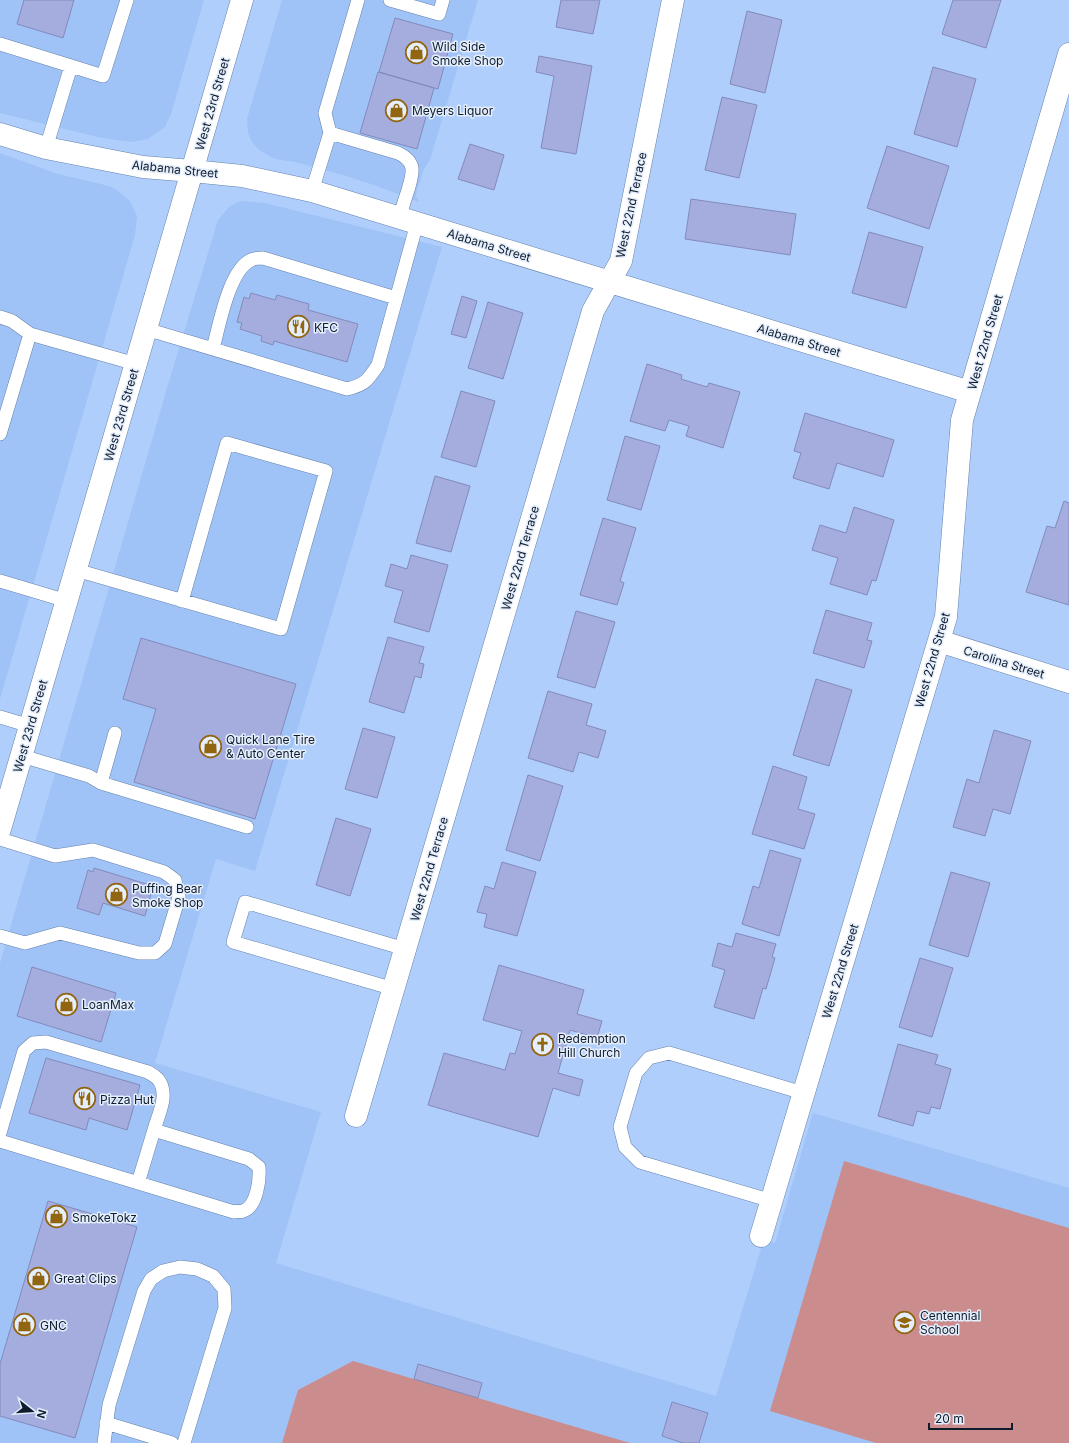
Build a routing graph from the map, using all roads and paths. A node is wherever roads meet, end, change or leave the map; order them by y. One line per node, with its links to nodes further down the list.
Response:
1 (127, 0): 9 (lane)
2 (242, 0): 13 (street, West 23rd Street)
3 (358, 0): 10 (lane)
4 (390, 0): 5 (lane)
5 (443, 0)
6 (673, 0): 16 (street, West 22nd Terrace)
7 (0, 44): 9 (lane)
8 (1069, 54): 23 (street, West 22nd Street)
9 (71, 66): 12 (lane)
10 (330, 132): 14 (lane); 15 (lane)
11 (0, 134): 12 (street, Alabama Street)
12 (46, 148): 13 (street, Alabama Street)
13 (192, 172): 14 (street, Alabama Street); 19 (street, West 23rd Street)
14 (312, 191): 15 (street, Alabama Street)
15 (408, 220): 16 (street, Alabama Street); 17 (lane)
16 (609, 282): 23 (street, Alabama Street); 40 (street, West 22nd Terrace)
17 (396, 298): 21 (lane); 21 (lane)
18 (0, 317): 20 (lane)
19 (146, 329): 21 (lane); 22 (street, West 23rd Street)
20 (30, 334): 22 (lane); 24 (lane)
21 (213, 349)
22 (136, 364): 25 (street, West 23rd Street)
23 (970, 392): 29 (street, West 22nd Street)
24 (0, 434)
25 (76, 570): 27 (street, West 23rd Street); 28 (lane)
26 (0, 581): 27 (lane)
27 (67, 601): 32 (street, West 23rd Street)
28 (182, 601): 28 (lane)
29 (939, 642): 30 (street, Carolina Street); 42 (street, West 22nd Street)
30 (1069, 682)
31 (0, 717): 32 (lane)
32 (30, 726): 34 (street, West 23rd Street)
33 (116, 733): 35 (lane)
34 (22, 756): 35 (lane); 37 (street, West 23rd Street)
35 (101, 783): 36 (lane)
36 (247, 827)
37 (0, 829)
38 (0, 839): 39 (lane)
39 (0, 936)
40 (405, 949): 41 (street, West 22nd Terrace); 41 (lane)
41 (394, 989): 43 (street, West 22nd Terrace)
42 (803, 1093): 48 (street, West 22nd Street); 48 (lane)
43 (356, 1116)
44 (154, 1130): 45 (lane); 47 (lane); 47 (lane)
45 (0, 1133)
46 (0, 1141): 47 (lane)
47 (138, 1183)
48 (772, 1201): 49 (street, West 22nd Street)
49 (761, 1236)
50 (106, 1423): 51 (lane); 52 (lane); 53 (lane)
51 (104, 1443)
52 (172, 1443)
53 (184, 1443)

